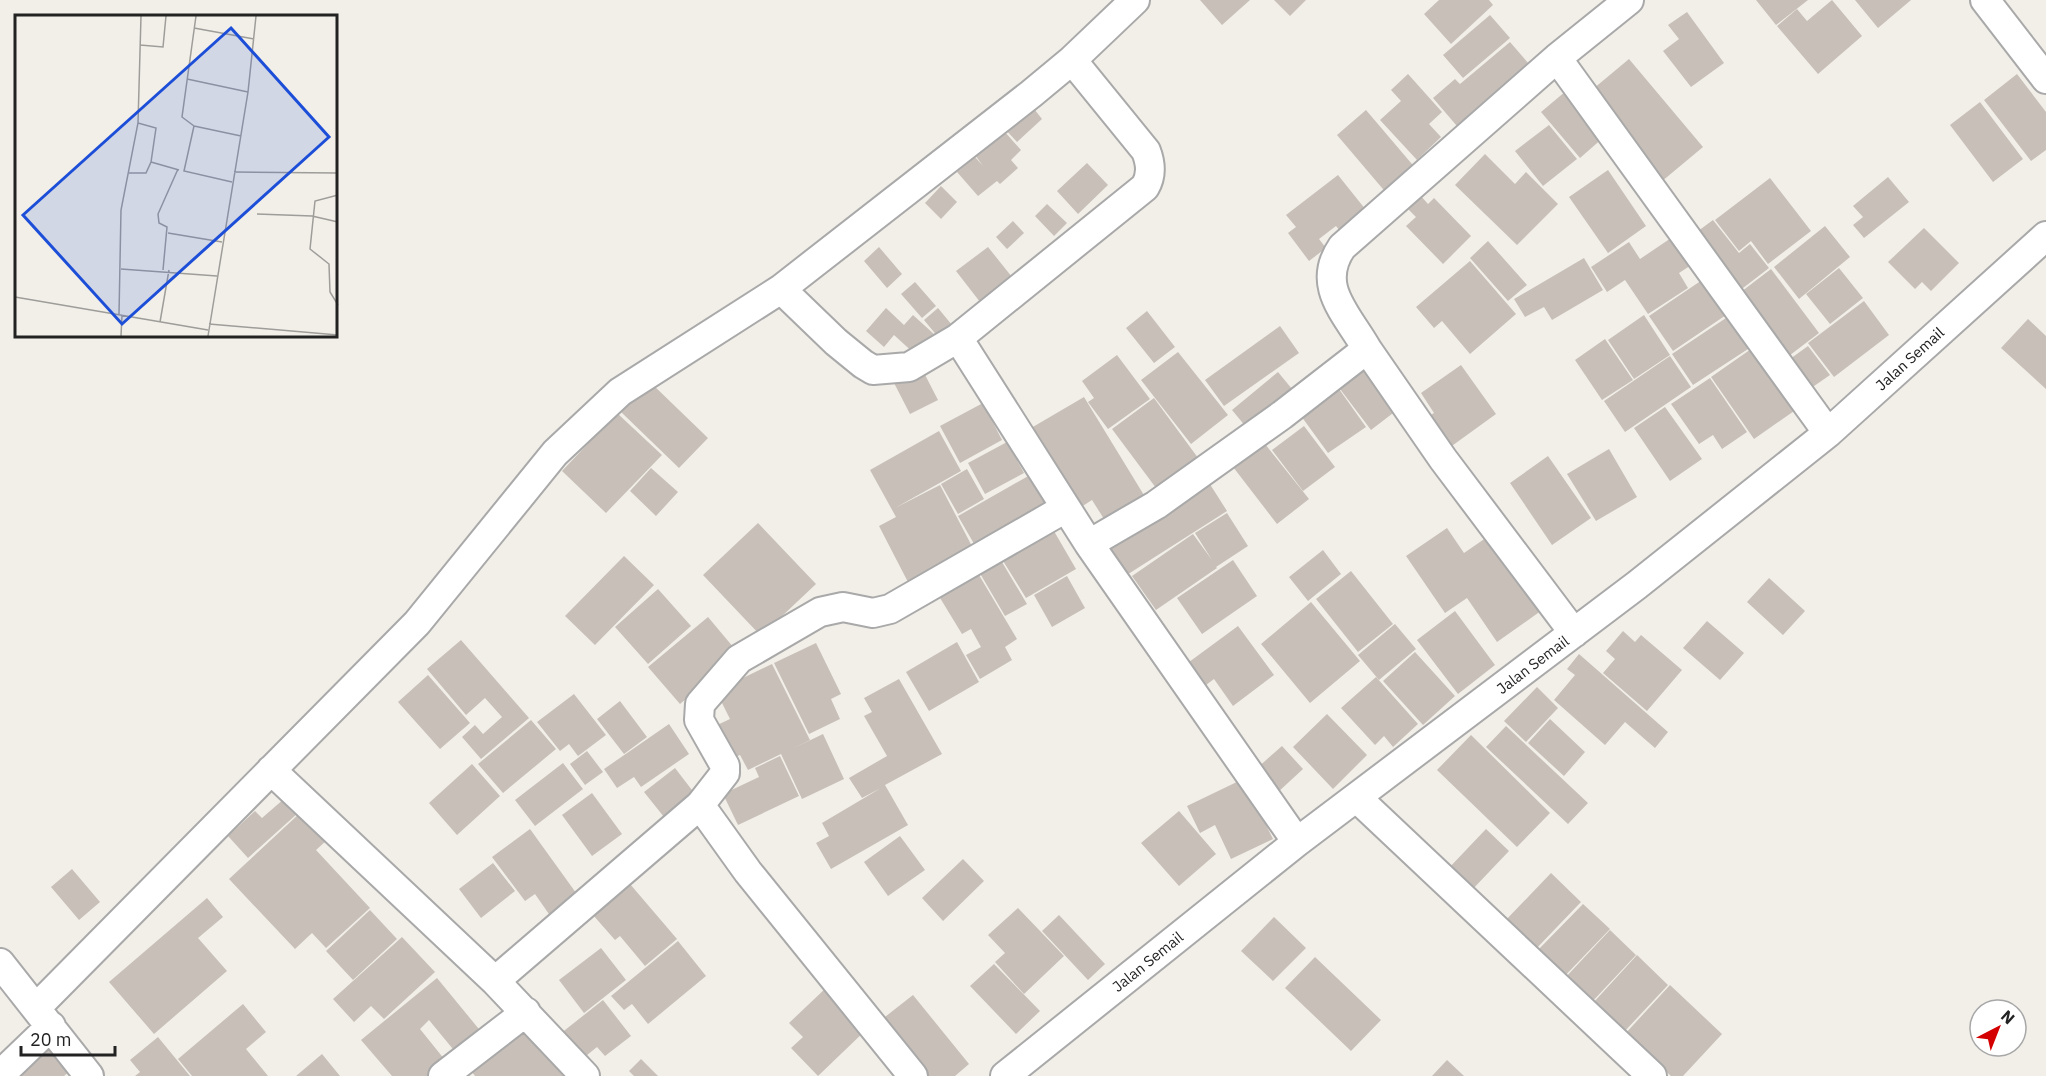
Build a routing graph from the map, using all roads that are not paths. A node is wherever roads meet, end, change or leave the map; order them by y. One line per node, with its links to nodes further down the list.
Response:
1 (1134, 0): 5 (street)
2 (1629, 0): 4 (street)
3 (1985, 0): 6 (street)
4 (1557, 58): 10 (street); 11 (street)
5 (1072, 60): 8 (street); 9 (street)
6 (2046, 79)
7 (2046, 236): 11 (street, Jalan Semail)
8 (781, 289): 9 (street); 15 (street)
9 (958, 338): 12 (street)
10 (1367, 349): 13 (street); 14 (street)
11 (1827, 433): 14 (street, Jalan Semail)
12 (1064, 508): 13 (street); 17 (street)
13 (1089, 544): 18 (street)
14 (1574, 633): 16 (street, Jalan Semail)
15 (271, 770): 20 (street); 22 (street)
16 (1357, 798): 18 (street, Jalan Semail); 29 (street)
17 (700, 804): 20 (street); 27 (street)
18 (1297, 842): 28 (street, Jalan Semail)
19 (0, 963): 22 (street)
20 (495, 981): 21 (street)
21 (526, 1012): 25 (street); 26 (street)
22 (43, 1017): 23 (street); 24 (street)
23 (0, 1075)
24 (89, 1076)
25 (443, 1076)
26 (585, 1076)
27 (913, 1076)
28 (1005, 1076)
29 (1652, 1076)

